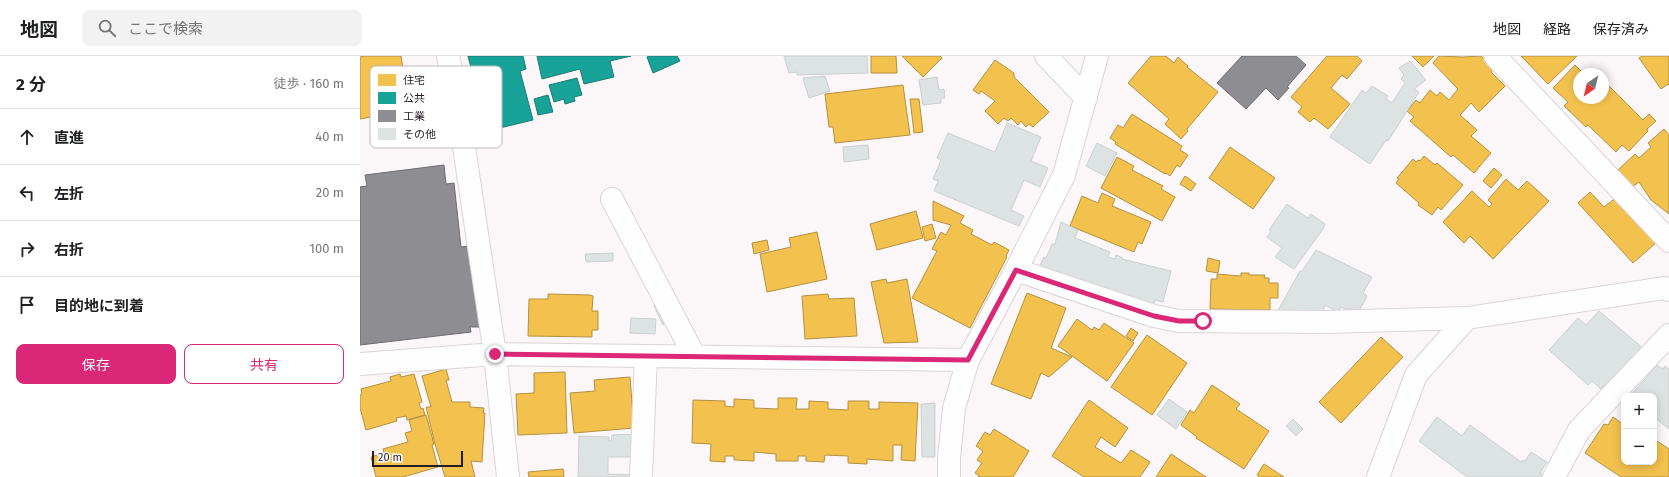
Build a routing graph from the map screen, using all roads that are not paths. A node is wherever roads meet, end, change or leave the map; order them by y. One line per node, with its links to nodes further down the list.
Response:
1 (448, 56): 5 (street)
2 (1046, 56): 6 (street)
3 (1097, 56): 6 (street)
4 (1495, 56): 9 (street)
5 (450, 66)
6 (1086, 98): 10 (street)
7 (464, 148): 14 (street)
8 (612, 199): 16 (street)
9 (1669, 241)
10 (1016, 270): 12 (street); 17 (street)
11 (1669, 290): 12 (street)
12 (1467, 318): 22 (street)
13 (1669, 335): 23 (street)
14 (495, 354): 15 (street); 18 (street); 19 (street)
15 (646, 356): 16 (street); 20 (street)
16 (694, 356): 17 (street)
17 (968, 360): 21 (street)
18 (360, 364)
19 (508, 477)
20 (641, 477)
21 (949, 477)
22 (1378, 477)
23 (1554, 477)

